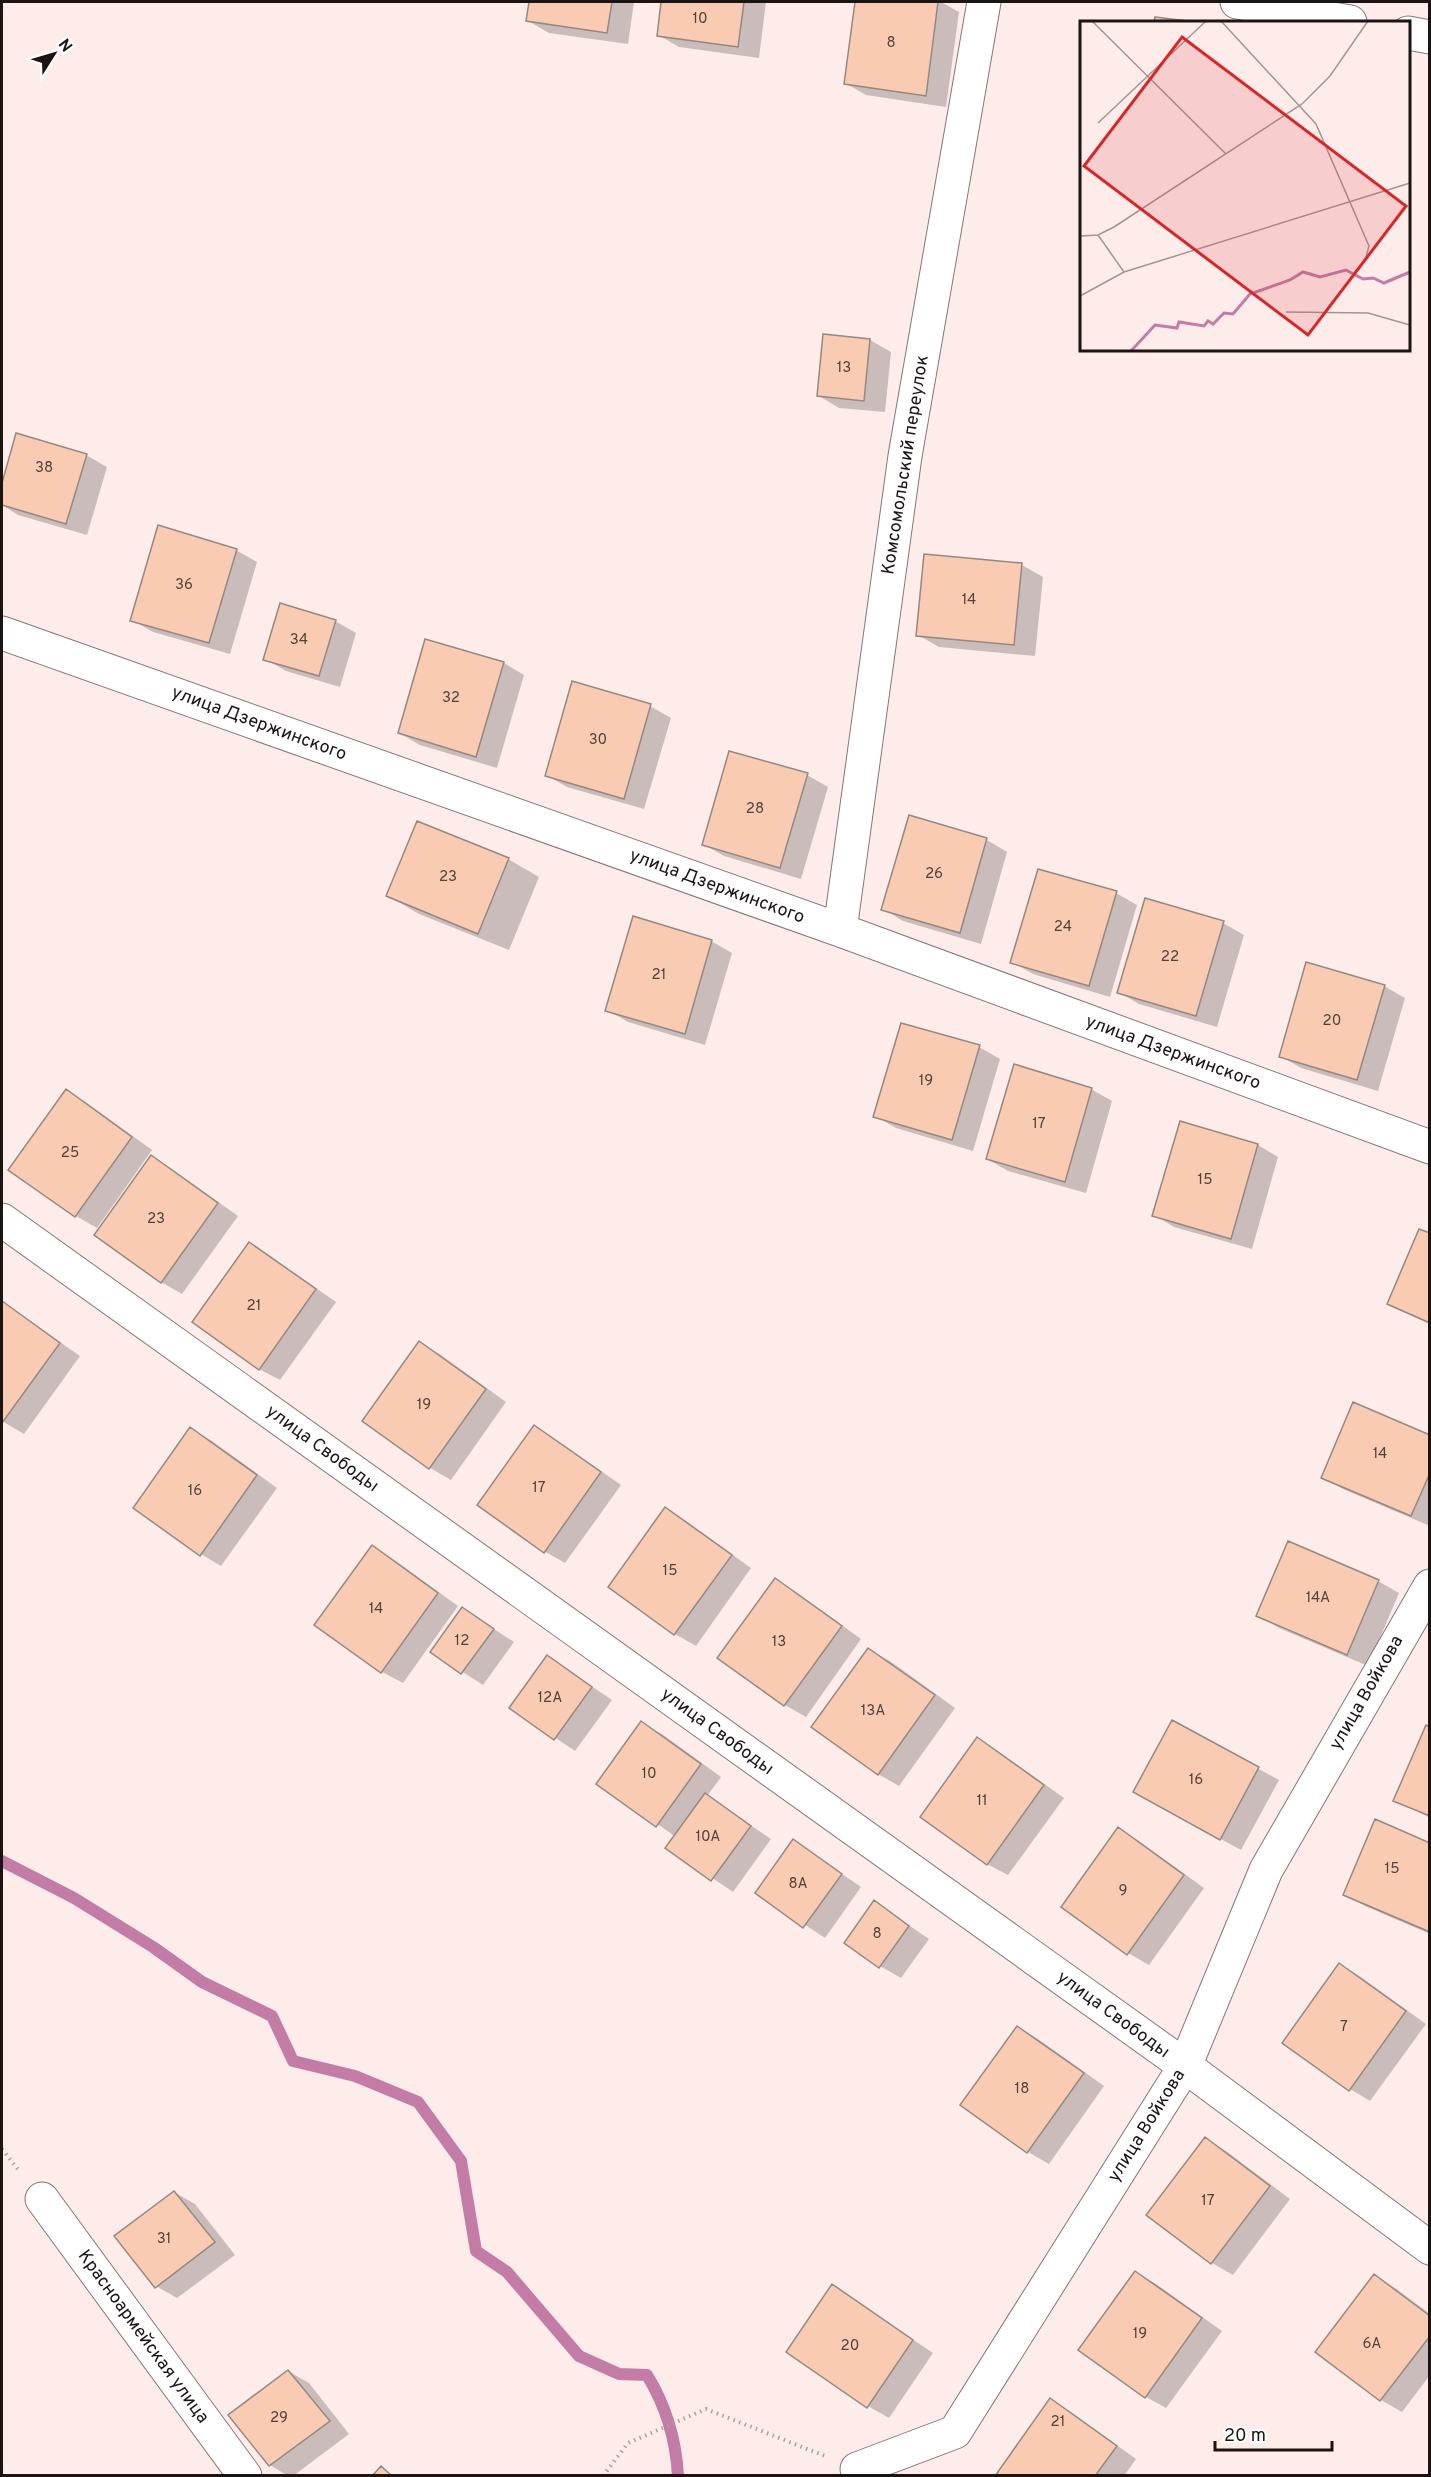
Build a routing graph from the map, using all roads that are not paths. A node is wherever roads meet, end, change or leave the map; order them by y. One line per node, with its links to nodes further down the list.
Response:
1 (984, 2): 7 (street, Комсомольский переулок)
2 (1237, 2): 3 (street)
3 (1344, 21)
4 (1410, 33): 5 (street)
5 (1430, 37)
6 (2, 633): 7 (street, улица Дзержинского)
7 (840, 930): 8 (street, улица Дзержинского)
8 (1430, 1147)
9 (2, 1220): 11 (street, улица Свободы)
10 (1430, 1586): 11 (street, улица Войкова)
11 (1185, 2066): 13 (street, улица Свободы); 14 (street, улица Войкова)
12 (42, 2199): 15 (street, Красноармейская улица)
13 (1430, 2248)
14 (857, 2469)
15 (245, 2475)

